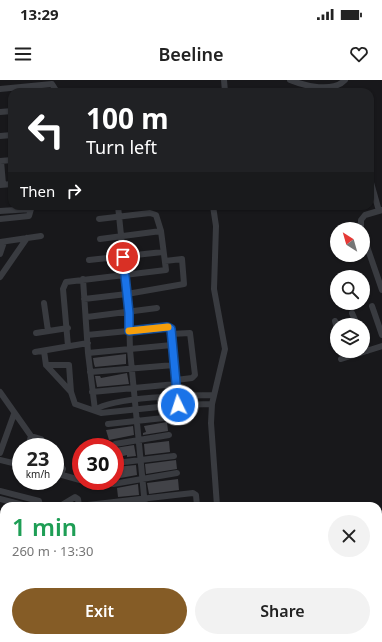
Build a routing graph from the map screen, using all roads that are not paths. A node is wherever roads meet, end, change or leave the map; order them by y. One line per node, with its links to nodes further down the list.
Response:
1 (290, 80): 2 (street)
2 (345, 80)
3 (10, 88): 4 (street)
4 (54, 88)
5 (1, 161): 6 (street)
6 (2, 185)
7 (374, 191): 12 (street)
8 (15, 210): 13 (street)
9 (30, 210): 15 (street)
10 (118, 210): 14 (street)
11 (214, 210): 68 (street)
12 (380, 210): 17 (street)
13 (0, 211)
14 (119, 217): 16 (street); 18 (street); 20 (street)
15 (0, 219)
16 (99, 219)
17 (361, 222)
18 (161, 231): 20 (street); 24 (street)
19 (41, 236): 21 (street)
20 (121, 237): 22 (street); 27 (street)
21 (27, 238): 23 (street); 31 (street)
22 (100, 240)
23 (2, 242): 25 (street)
24 (163, 252): 27 (street); 29 (street)
25 (0, 254)
26 (370, 255): 33 (street)
27 (123, 257): 28 (street); 30 (street)
28 (89, 260)
29 (165, 261): 30 (street); 34 (street)
30 (124, 275): 32 (street); 34 (street)
31 (0, 277)
32 (83, 279): 35 (street); 43 (street)
33 (382, 290)
34 (127, 294): 35 (street); 39 (street)
35 (84, 298): 41 (street)
36 (44, 304): 44 (street)
37 (372, 306): 49 (street)
38 (157, 308): 39 (street)
39 (129, 313): 41 (street); 45 (street)
40 (352, 313): 42 (street)
41 (87, 317): 48 (street)
42 (354, 318)
43 (68, 328): 44 (street); 52 (street)
44 (48, 331): 46 (street)
45 (129, 331): 47 (street); 48 (street); 54 (street)
46 (36, 333)
47 (171, 334): 51 (street); 63 (street)
48 (87, 335): 50 (street)
49 (382, 335)
50 (88, 343): 52 (street); 58 (street)
51 (172, 345): 54 (street); 60 (street)
52 (68, 346): 56 (street)
53 (382, 346): 55 (street)
54 (130, 350): 58 (street); 61 (street)
55 (370, 350)
56 (44, 351): 57 (street); 59 (street)
57 (35, 352)
58 (88, 353): 62 (street)
59 (46, 365): 66 (street); 66 (street)
60 (174, 365): 61 (street); 63 (street)
61 (132, 370): 62 (street); 64 (street)
62 (90, 372): 67 (street)
63 (176, 382): 64 (street); 69 (street)
64 (134, 389): 67 (street); 70 (street)
65 (0, 392): 75 (street)
66 (71, 392): 74 (street)
67 (92, 392): 74 (street)
68 (214, 395): 69 (street); 71 (street)
69 (177, 396): 70 (street); 72 (street)
70 (135, 400): 73 (street); 74 (street)
71 (212, 404): 72 (street); 103 (street)
72 (178, 405): 73 (street)
73 (137, 409): 74 (street); 77 (street)
74 (95, 410)
75 (14, 414): 80 (street); 84 (street)
76 (173, 417): 77 (street)
77 (138, 421): 78 (street); 82 (street)
78 (108, 424)
79 (169, 435): 82 (street)
80 (31, 436): 81 (street)
81 (38, 438)
82 (139, 439): 83 (street); 87 (street)
83 (124, 442)
84 (0, 453)
85 (174, 456): 87 (street)
86 (0, 460): 89 (street)
87 (140, 460): 88 (street); 91 (street)
88 (124, 462)
89 (12, 463)
90 (177, 473): 91 (street)
91 (142, 479): 92 (street); 95 (street)
92 (124, 482)
93 (0, 491): 97 (street)
94 (0, 499): 96 (street)
95 (144, 499): 100 (street); 101 (street); 102 (street)
96 (12, 502)
97 (39, 502)
98 (67, 502): 99 (street)
99 (78, 502)
100 (116, 502)
101 (144, 502)
102 (197, 502)
103 (217, 502)

